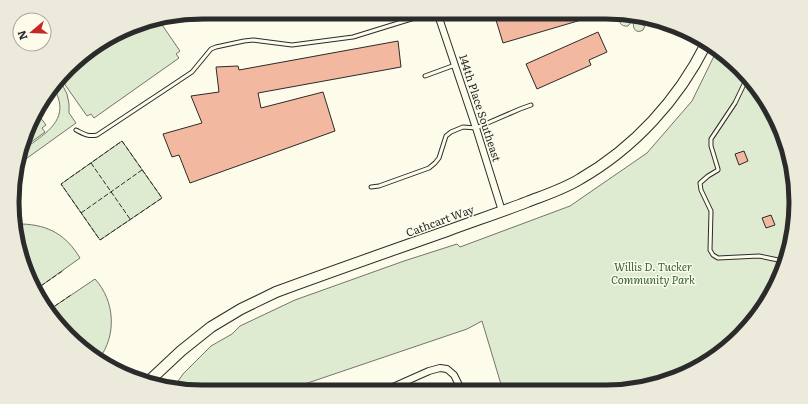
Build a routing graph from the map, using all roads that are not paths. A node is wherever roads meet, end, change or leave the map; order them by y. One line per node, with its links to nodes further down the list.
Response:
1 (413, 19): 9 (lane)
2 (439, 19): 4 (street, 144th Place Southeast)
3 (704, 48): 11 (main road, Cathcart Way)
4 (455, 65): 5 (lane); 8 (street, 144th Place Southeast)
5 (425, 76)
6 (745, 82): 12 (lane)
7 (531, 105): 8 (lane)
8 (476, 128): 10 (lane); 11 (street, 144th Place Southeast)
9 (76, 130)
10 (371, 187)
11 (502, 211): 13 (main road, Cathcart Way)
12 (779, 260)
13 (152, 378)
14 (398, 385): 15 (street)
15 (459, 385)

